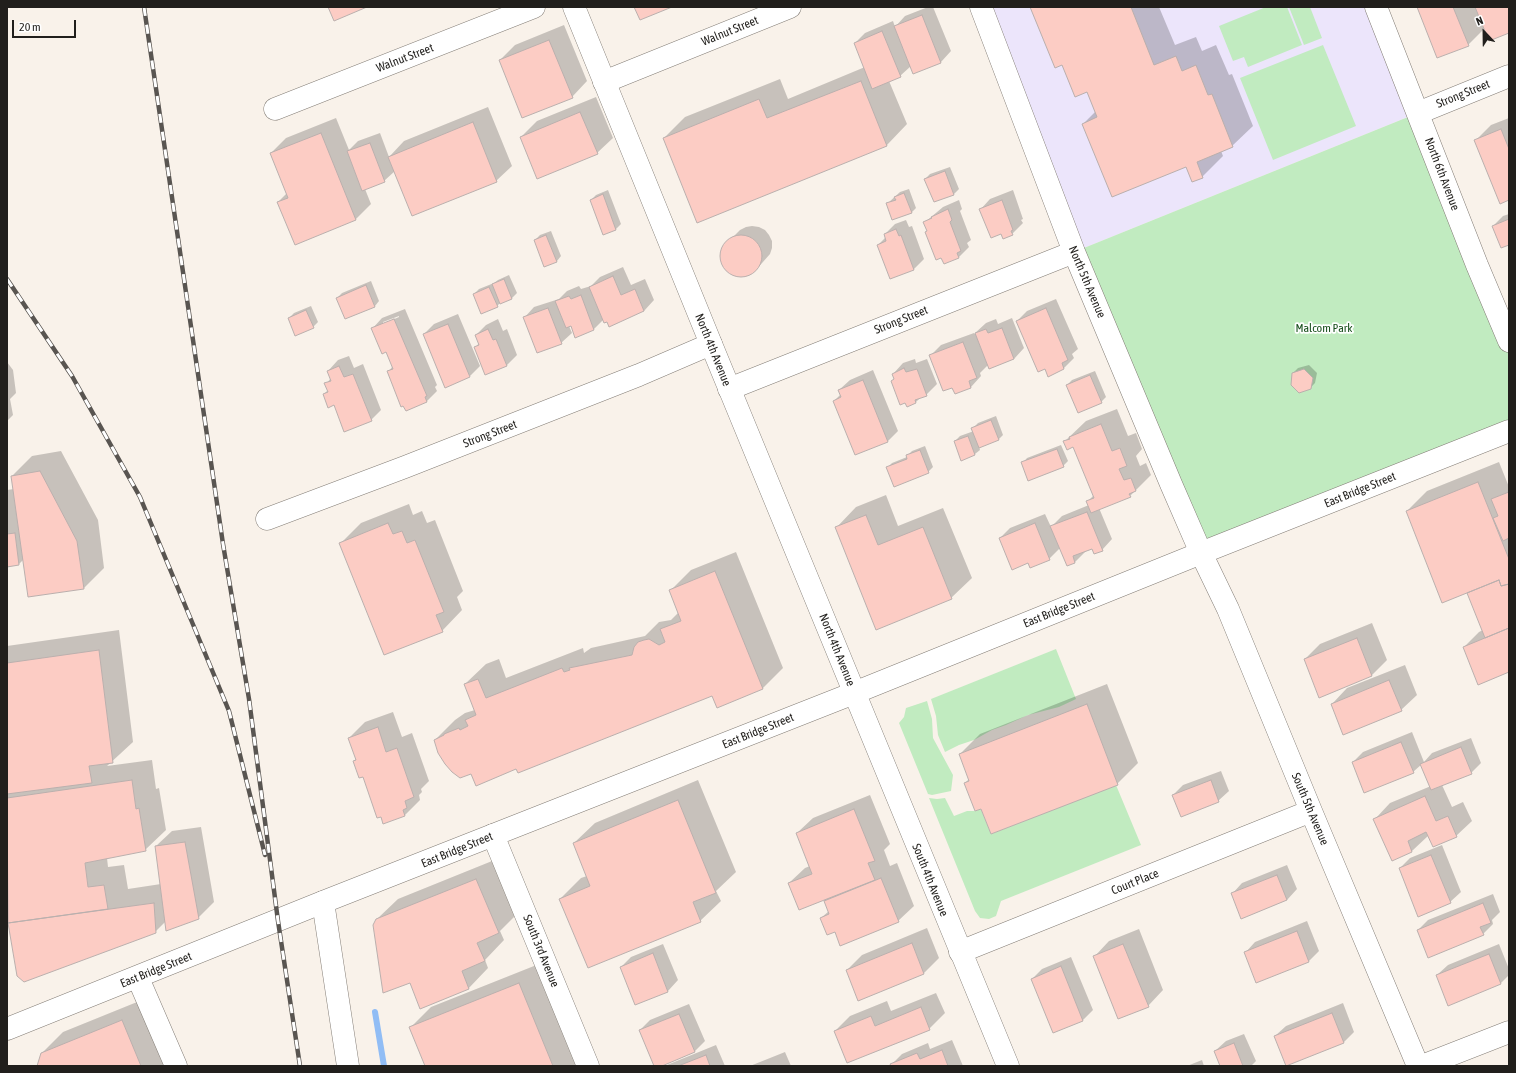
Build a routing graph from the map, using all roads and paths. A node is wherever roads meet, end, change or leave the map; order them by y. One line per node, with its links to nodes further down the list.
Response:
1 (534, 7): 8 (street, Walnut Street)
2 (574, 7): 7 (street, North 4th Avenue)
3 (790, 7): 7 (street, Walnut Street)
4 (981, 7): 10 (street, North 5th Avenue)
5 (1376, 7): 9 (street, North 6th Avenue)
6 (1509, 76): 9 (street, Strong Street)
7 (604, 82): 12 (street, North 4th Avenue)
8 (275, 109)
9 (1418, 113): 11 (street, North 6th Avenue)
10 (1074, 252): 13 (street, Strong Street); 16 (street, North 5th Avenue)
11 (1509, 341)
12 (711, 344): 13 (street, North 4th Avenue); 15 (street, Strong Street)
13 (729, 389): 17 (street, North 4th Avenue)
14 (1509, 431): 16 (street, East Bridge Street)
15 (267, 519)
16 (1201, 553): 17 (street, East Bridge Street); 18 (street, South 5th Avenue)
17 (854, 693): 19 (street, East Bridge Street); 21 (street, South 4th Avenue)
18 (1311, 811): 21 (street, Court Place); 29 (street, South 5th Avenue)
19 (493, 835): 20 (street, East Bridge Street); 27 (street, South 3rd Avenue)
20 (323, 902): 22 (street, East Bridge Street); 26 (street)
21 (960, 952): 28 (street, South 4th Avenue)
22 (138, 978): 23 (street, East Bridge Street); 25 (street)
23 (7, 1029)
24 (1509, 1032): 30 (street)
25 (176, 1066)
26 (348, 1066)
27 (588, 1066)
28 (1008, 1066)
29 (1418, 1066)
30 (1422, 1066)

